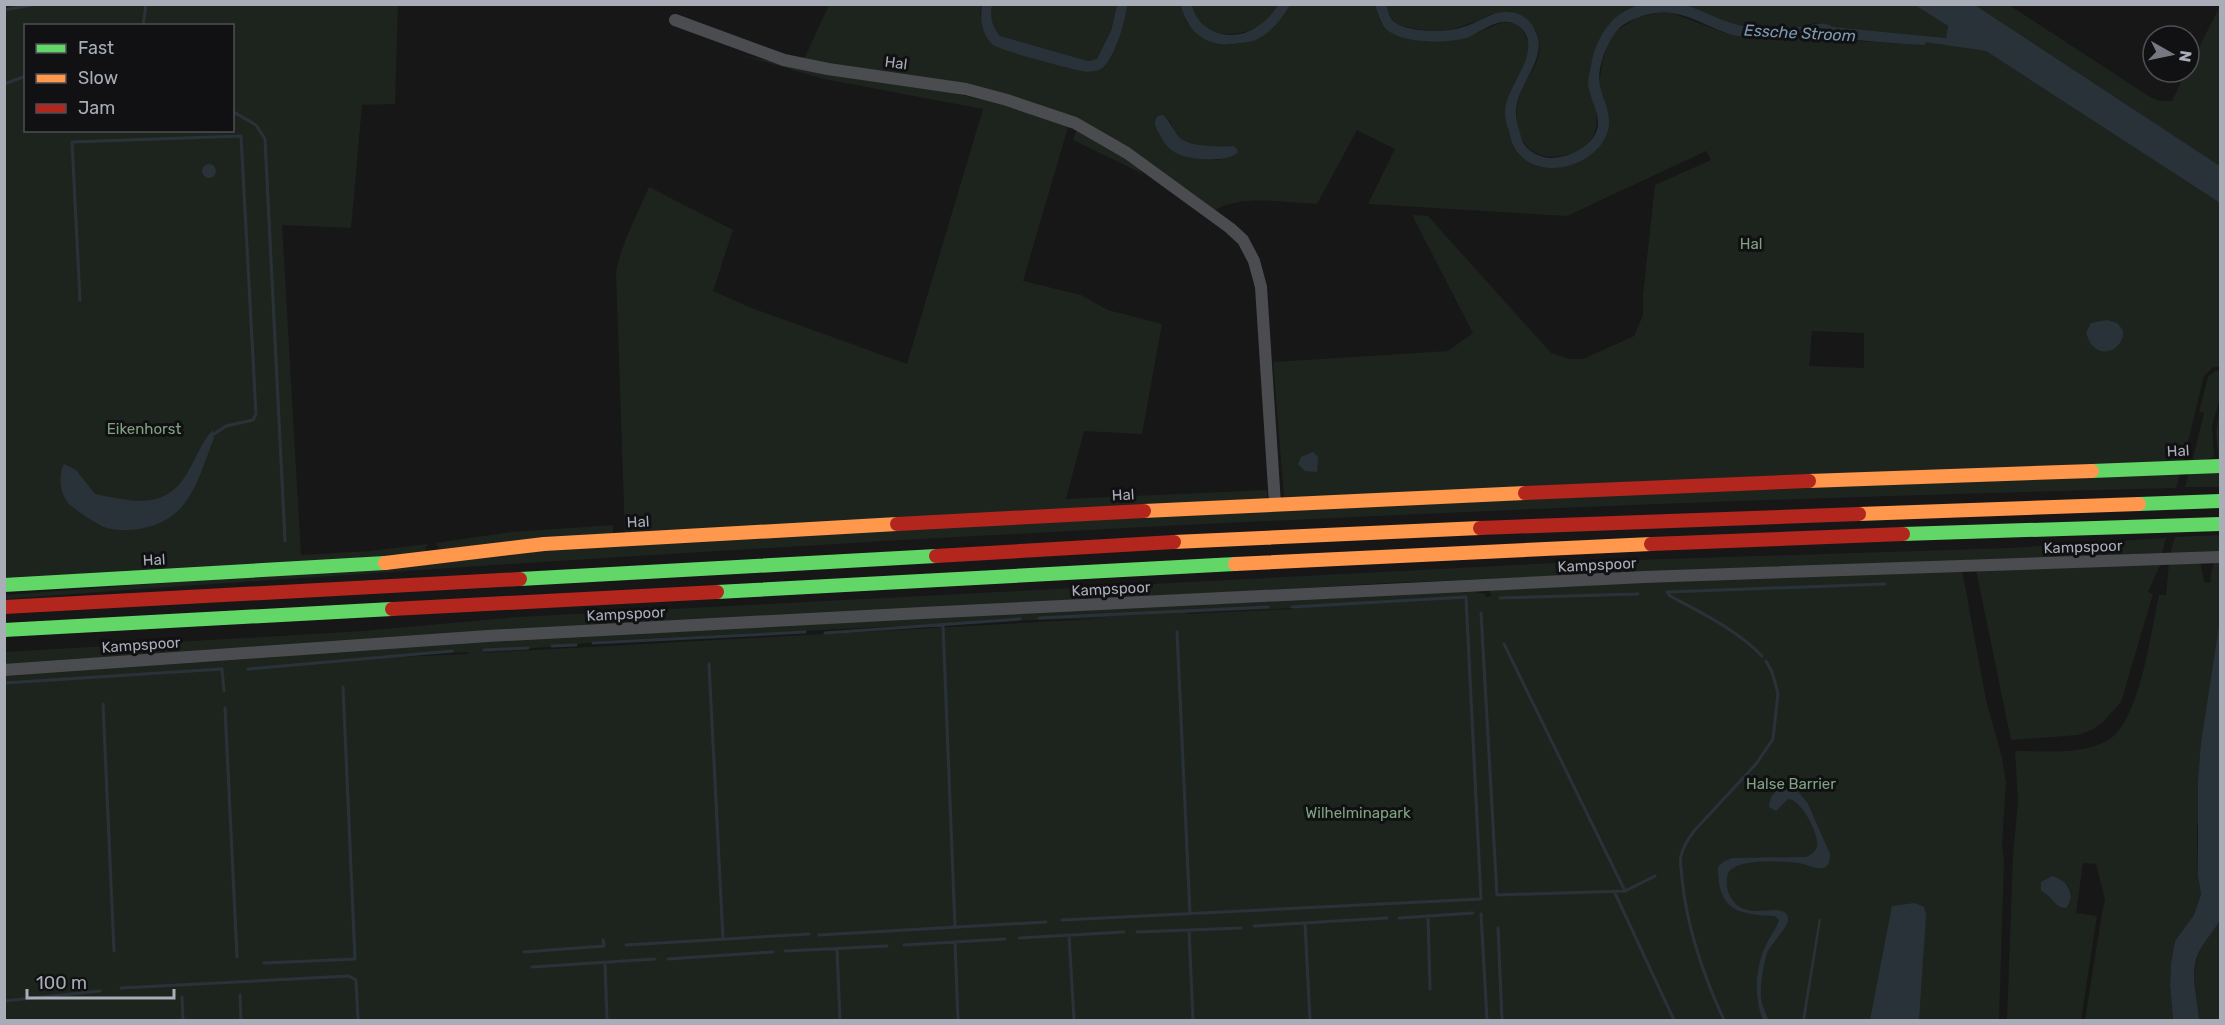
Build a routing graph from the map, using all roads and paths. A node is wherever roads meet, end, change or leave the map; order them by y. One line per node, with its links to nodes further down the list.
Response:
1 (675, 20): 4 (street, Hal)
2 (2220, 466): 4 (main road, Hal)
3 (2220, 501): 8 (main road)
4 (1275, 504): 7 (main road, Hal)
5 (2220, 524): 9 (main road)
6 (2220, 557): 10 (street, Kampspoor)
7 (4, 585)
8 (4, 607)
9 (4, 630)
10 (4, 670)

